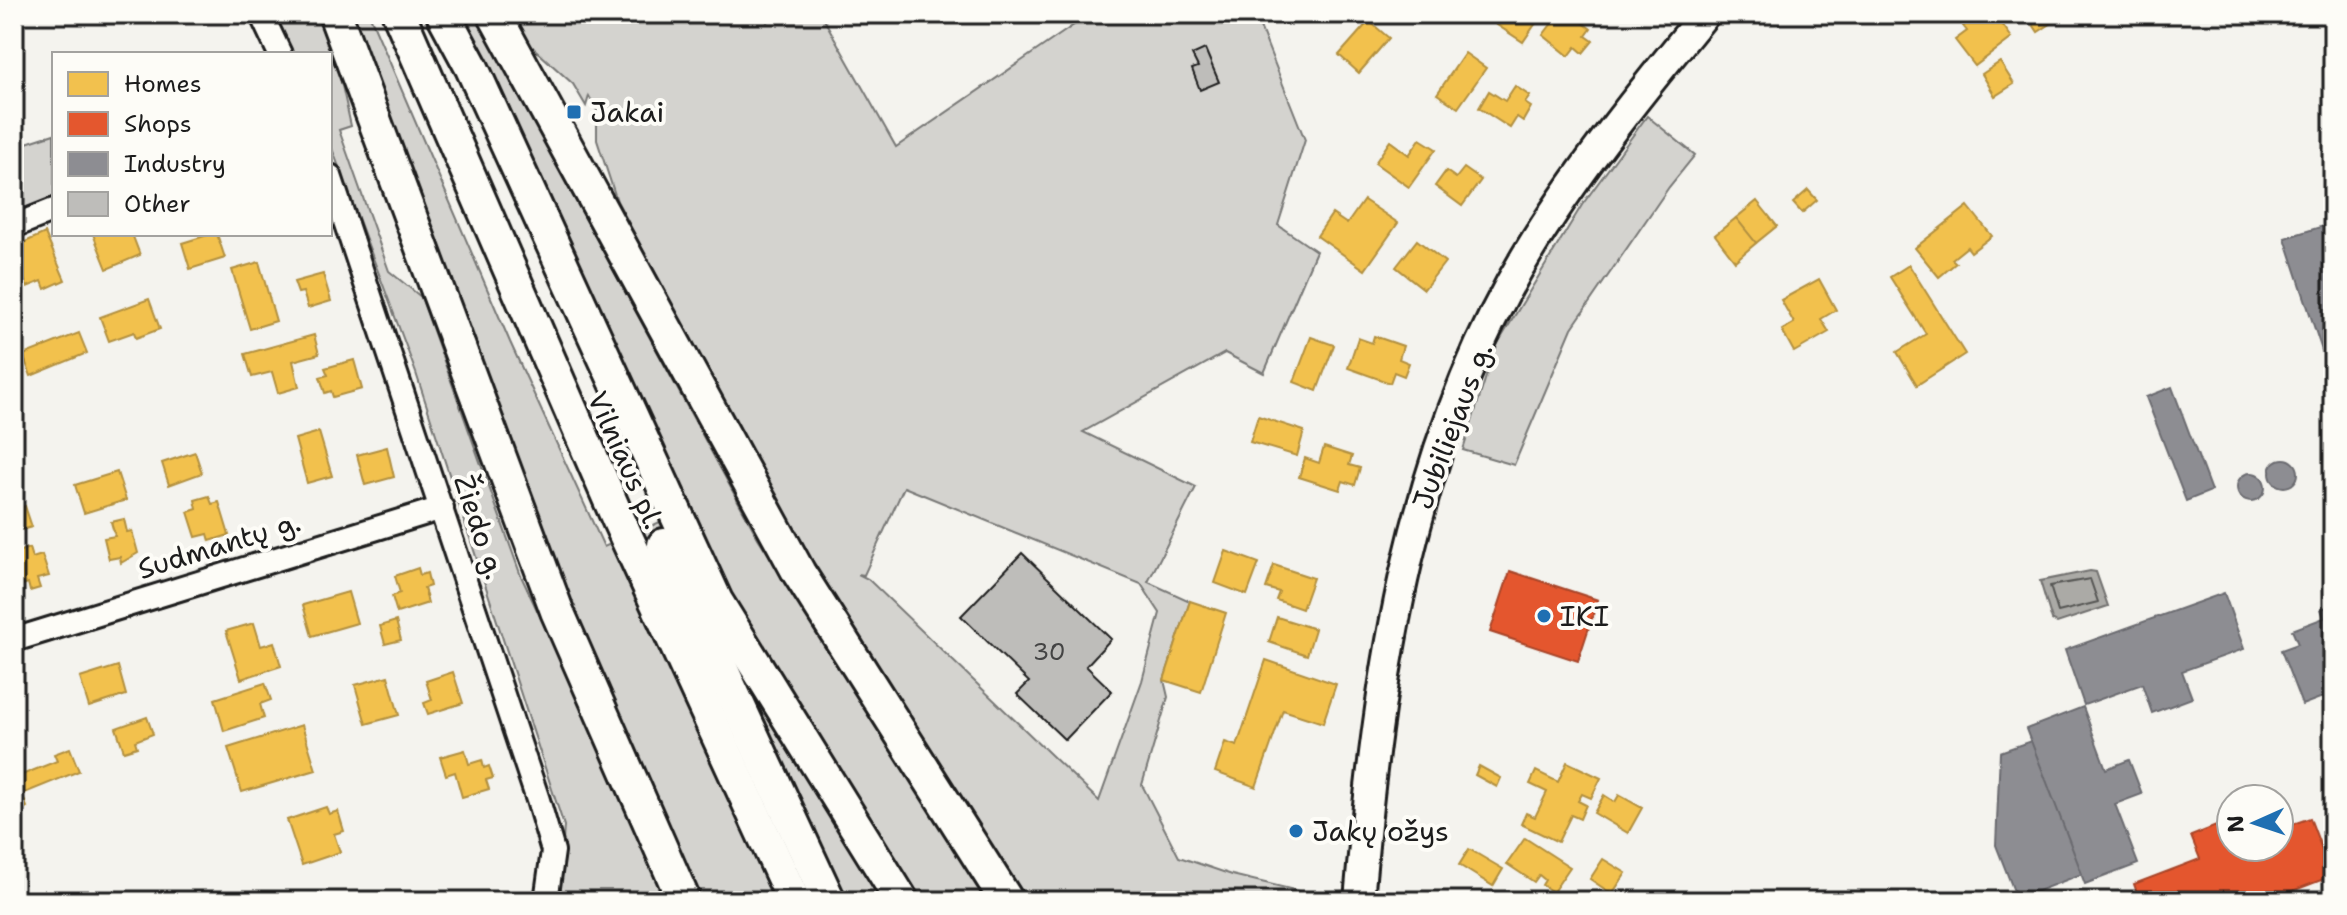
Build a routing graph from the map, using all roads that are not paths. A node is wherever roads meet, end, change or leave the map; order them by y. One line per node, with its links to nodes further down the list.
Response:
1 (261, 14): 8 (street)
2 (335, 14): 16 (highway)
3 (399, 14): 13 (highway, Vilniaus pl.)
4 (433, 14): 13 (highway, Vilniaus pl.)
5 (443, 14): 13 (highway)
6 (494, 14): 20 (highway)
7 (1705, 14): 21 (main road, Jubiliejaus g.)
8 (279, 52)
9 (332, 182): 12 (street, Žiedo g.)
10 (52, 211): 11 (street)
11 (14, 226)
12 (442, 508): 14 (street, Sudmantų g.); 15 (street, Žiedo g.)
13 (644, 509): 17 (highway, Vilniaus pl.); 18 (highway, Vilniaus pl.); 19 (highway)
14 (14, 640)
15 (546, 901)
16 (684, 901)
17 (793, 901)
18 (829, 901)
19 (902, 901)
20 (1007, 901)
21 (1359, 901)

